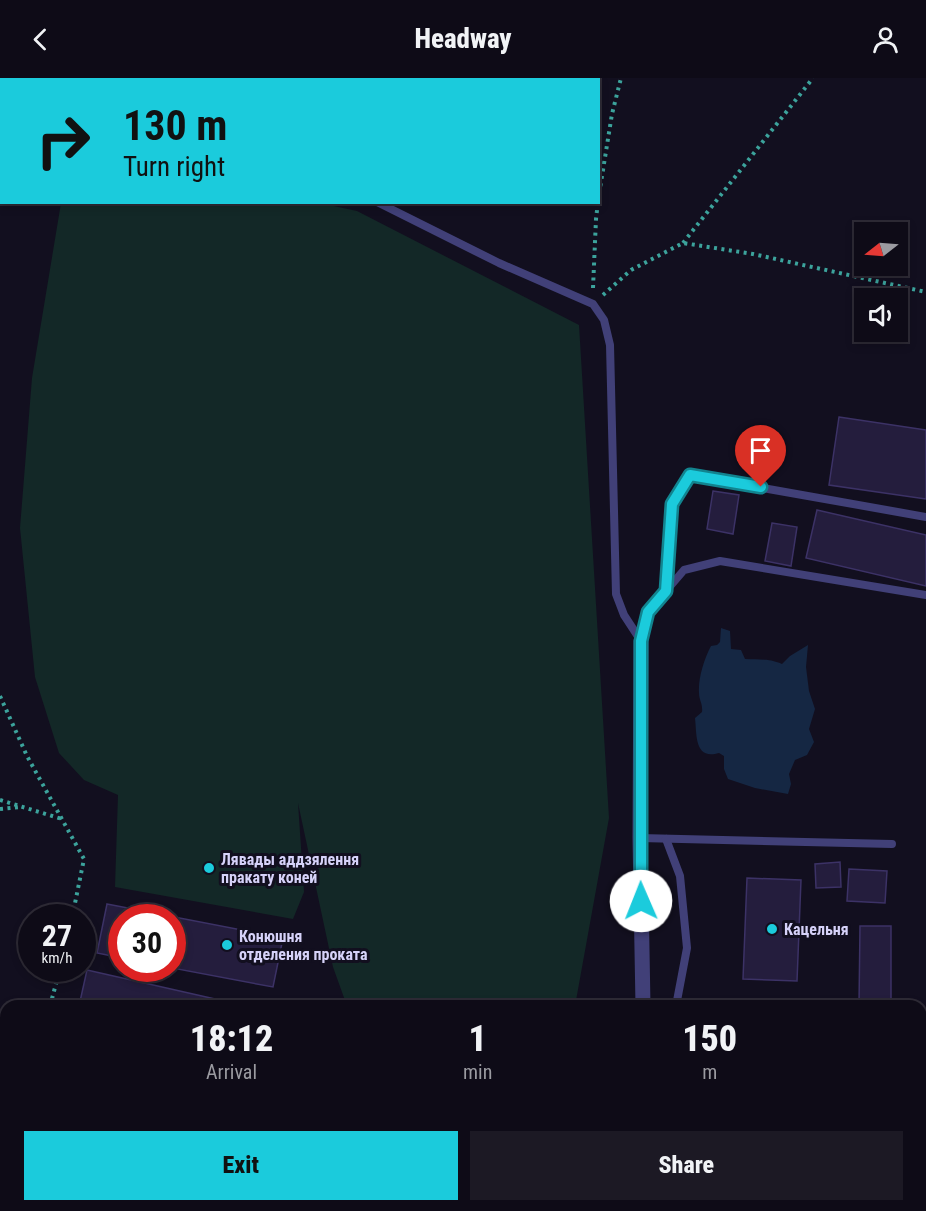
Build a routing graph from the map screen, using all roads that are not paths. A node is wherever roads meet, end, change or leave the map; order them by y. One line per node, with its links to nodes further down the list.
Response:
1 (381, 204): 5 (lane)
2 (926, 517): 3 (lane)
3 (666, 591): 4 (lane); 5 (lane)
4 (926, 595)
5 (641, 641): 6 (street)
6 (640, 838): 7 (lane); 9 (street)
7 (666, 839): 8 (lane); 10 (lane)
8 (892, 844)
9 (643, 1000)
10 (677, 1000)

